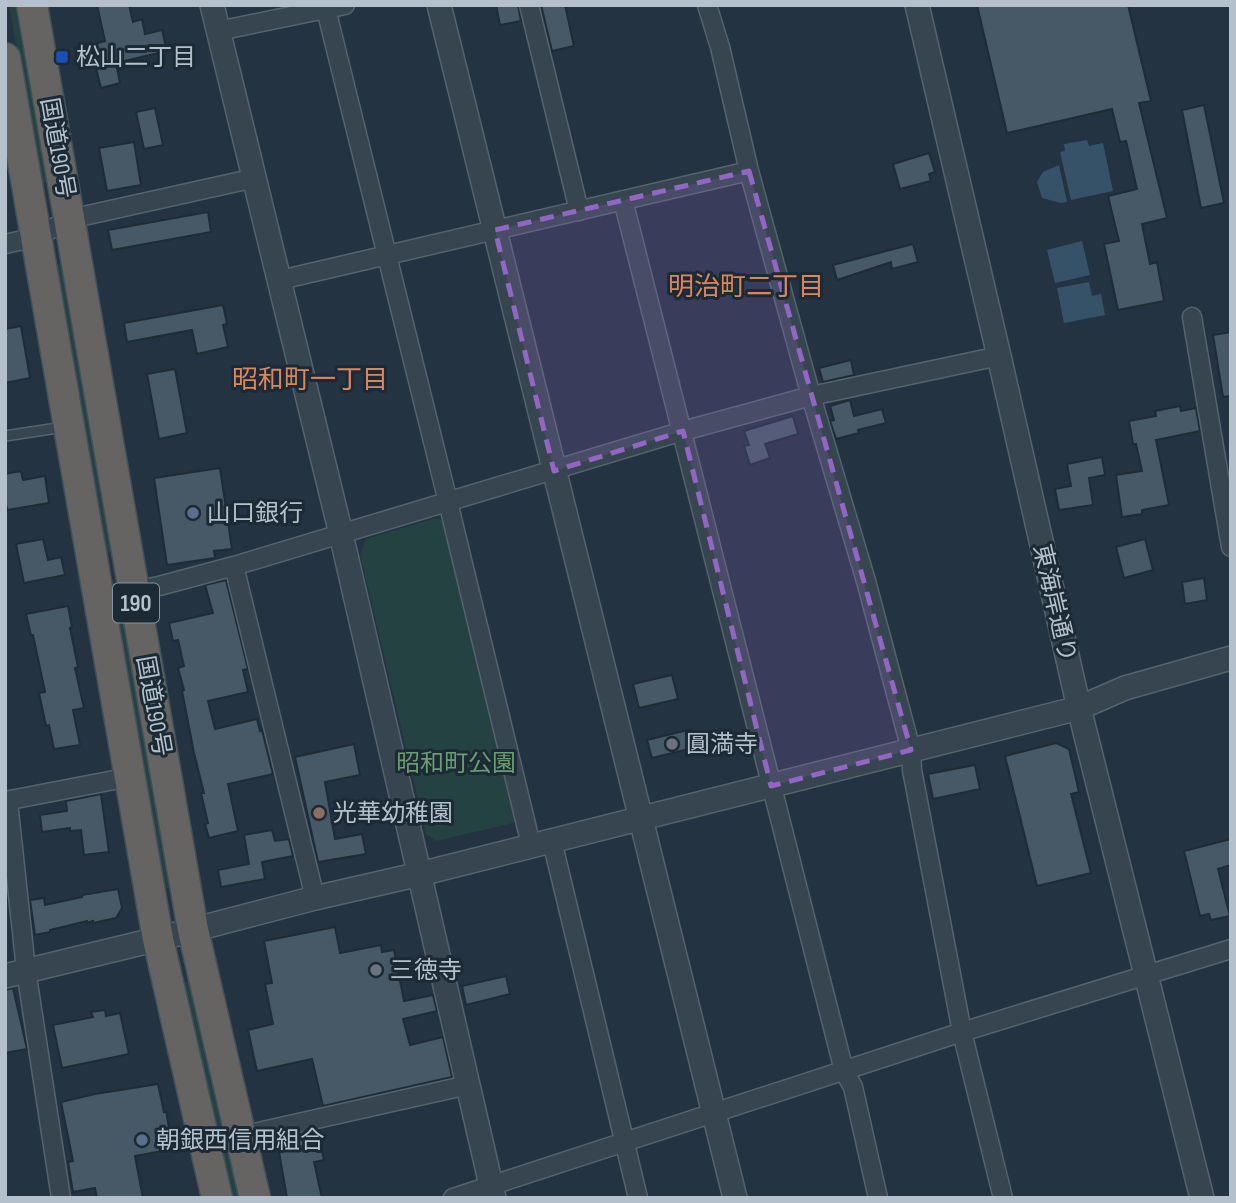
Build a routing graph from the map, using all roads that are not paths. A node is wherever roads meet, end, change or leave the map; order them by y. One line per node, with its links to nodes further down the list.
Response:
1 (32, 5): 15 (highway, 国道190号 / 190)
2 (212, 5): 9 (street)
3 (345, 5): 8 (street)
4 (439, 5): 16 (street)
5 (529, 5): 14 (street)
6 (707, 5): 11 (street)
7 (917, 5): 22 (street, 東海岸通り)
8 (316, 9): 9 (street); 19 (street)
9 (218, 31): 12 (street)
10 (5, 58): 17 (highway, 国道190号 / 190)
11 (749, 171): 13 (street); 23 (street)
12 (255, 178): 15 (street); 20 (street)
13 (623, 200): 14 (street); 25 (street)
14 (579, 211): 16 (street)
15 (70, 219): 17 (street); 32 (highway, 国道190号 / 190)
16 (495, 230): 19 (street); 27 (street)
17 (36, 237): 18 (street); 24 (highway, 国道190号 / 190)
18 (5, 244)
19 (387, 256): 20 (street); 28 (street)
20 (280, 280): 29 (street)
21 (1192, 317): 30 (street)
22 (999, 356): 23 (street); 35 (street, 東海岸通り)
23 (811, 396): 25 (street); 36 (street)
24 (69, 426): 26 (lane); 33 (highway, 国道190号 / 190)
25 (683, 431): 27 (street); 38 (street)
26 (5, 436)
27 (554, 471): 28 (street); 40 (street)
28 (448, 502): 29 (street); 41 (street)
29 (341, 534): 31 (street); 42 (street)
30 (1231, 547)
31 (233, 566): 32 (street); 43 (street)
32 (134, 591): 33 (street); 44 (highway, 国道190号 / 190)
33 (99, 597): 37 (highway, 国道190号 / 190)
34 (1231, 659): 35 (street)
35 (1079, 708): 36 (street); 48 (street, 東海岸通り)
36 (911, 750): 38 (street); 49 (street)
37 (130, 777): 39 (street); 45 (highway, 国道190号 / 190)
38 (771, 786): 40 (street); 50 (street)
39 (6, 801): 47 (street)
40 (640, 818): 41 (street); 52 (street)
41 (541, 843): 42 (street); 54 (street)
42 (420, 874): 43 (street); 51 (street)
43 (315, 898): 44 (street)
44 (193, 930): 45 (street); 53 (highway, 国道190号 / 190)
45 (158, 939): 47 (street); 57 (highway, 国道190号 / 190)
46 (1231, 949): 48 (street)
47 (16, 973): 56 (street)
48 (1145, 975): 49 (street); 64 (street, 東海岸通り)
49 (962, 1032): 50 (street); 63 (street)
50 (844, 1071): 52 (street); 62 (street)
51 (468, 1085): 53 (street); 55 (street)
52 (714, 1112): 54 (street); 61 (street)
53 (241, 1136): 58 (highway, 国道190号 / 190)
54 (624, 1141): 55 (street); 60 (street)
55 (493, 1192): 59 (street)
56 (61, 1198)
57 (217, 1198)
58 (255, 1198)
59 (453, 1198)
60 (638, 1198)
61 (735, 1198)
62 (878, 1198)
63 (1003, 1198)
64 (1202, 1198)

